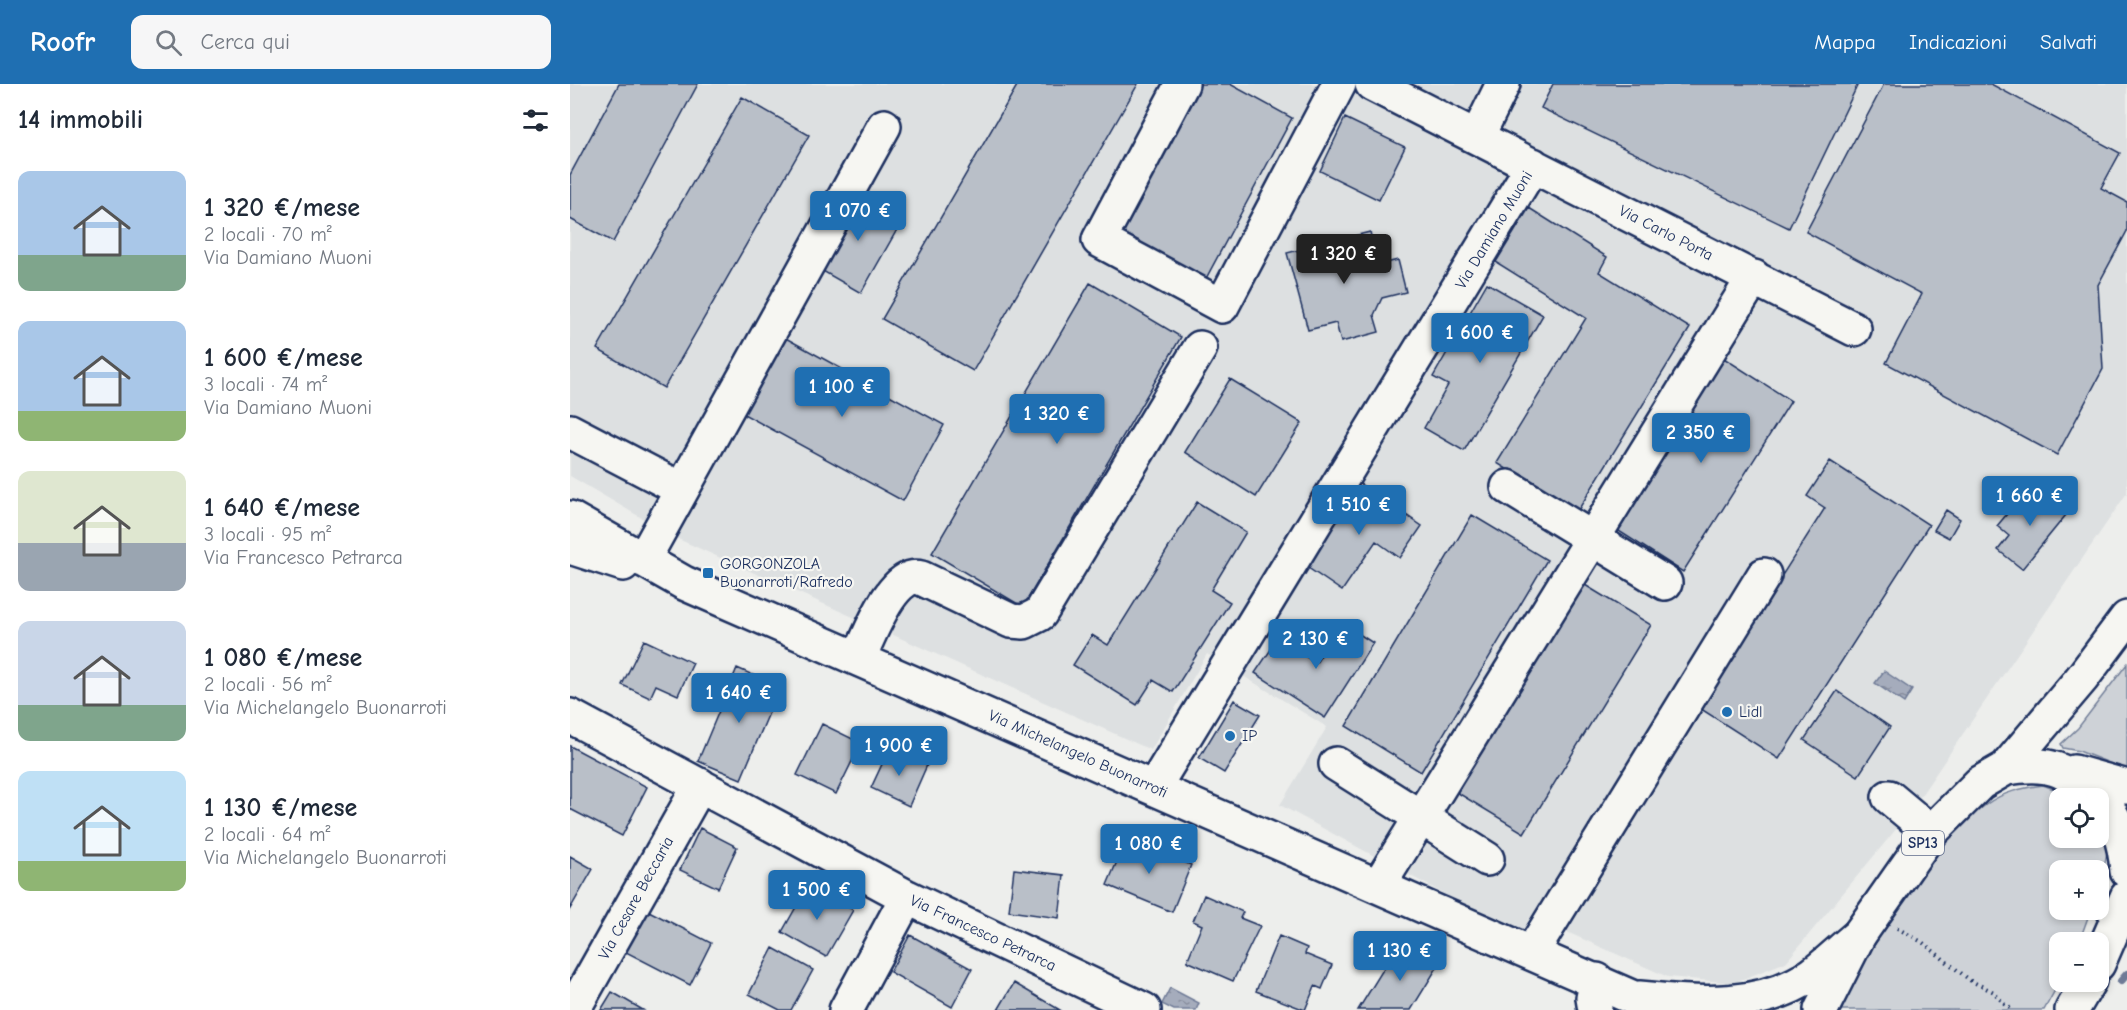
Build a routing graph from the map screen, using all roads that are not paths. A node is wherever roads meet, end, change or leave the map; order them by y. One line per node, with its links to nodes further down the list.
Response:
1 (1182, 84): 2 (street)
2 (1340, 84)
3 (1372, 84): 6 (street, Via Carlo Porta)
4 (1503, 84): 6 (street)
5 (884, 126): 13 (street)
6 (1477, 137): 7 (street, Via Carlo Porta)
7 (1533, 165): 8 (street, Via Carlo Porta); 28 (street, Via Damiano Muoni)
8 (1754, 277): 9 (street, Via Carlo Porta); 15 (street)
9 (1854, 328)
10 (1200, 348): 22 (street)
11 (570, 432): 13 (street)
12 (1508, 487): 15 (street)
13 (681, 489): 17 (street)
14 (570, 518): 17 (street, Via Michelangelo Buonarroti)
15 (1591, 538): 19 (street); 33 (street)
16 (570, 547): 20 (street, Via Michelangelo Buonarroti)
17 (643, 560): 20 (street, Via Michelangelo Buonarroti)
18 (1764, 575): 43 (street)
19 (1665, 583)
20 (684, 584): 22 (street, Via Michelangelo Buonarroti)
21 (2127, 618): 26 (street, SP13)
22 (858, 659): 28 (street, Via Michelangelo Buonarroti)
23 (570, 716): 27 (street, Via Francesco Petrarca)
24 (1336, 764): 33 (street)
25 (2055, 767): 26 (street, SP13); 29 (street); 30 (street)
26 (2006, 768): 34 (street, SP13)
27 (700, 785): 38 (street, Via Francesco Petrarca); 48 (street, Via Cesare Beccaria)
28 (1154, 787): 37 (street, Via Michelangelo Buonarroti)
29 (2127, 787)
30 (2084, 788)
31 (1889, 797): 34 (street)
32 (2109, 811): 36 (street)
33 (1420, 817): 35 (street); 37 (street)
34 (1931, 832): 40 (street, SP13)
35 (1487, 859)
36 (2127, 871)
37 (1379, 885): 43 (street, Via Michelangelo Buonarroti)
38 (907, 897): 47 (street, Via Francesco Petrarca); 49 (street)
39 (2127, 897): 42 (street)
40 (1866, 924): 46 (street, Via Michelangelo Buonarroti); 50 (street, SP13)
41 (2127, 933): 44 (street)
42 (2109, 940)
43 (1532, 952): 45 (street, Via Michelangelo Buonarroti)
44 (2109, 953)
45 (1596, 995): 46 (street, Via Michelangelo Buonarroti)
46 (1649, 1004)
47 (1126, 1006)
48 (573, 1010)
49 (846, 1010)
50 (1821, 1010)

